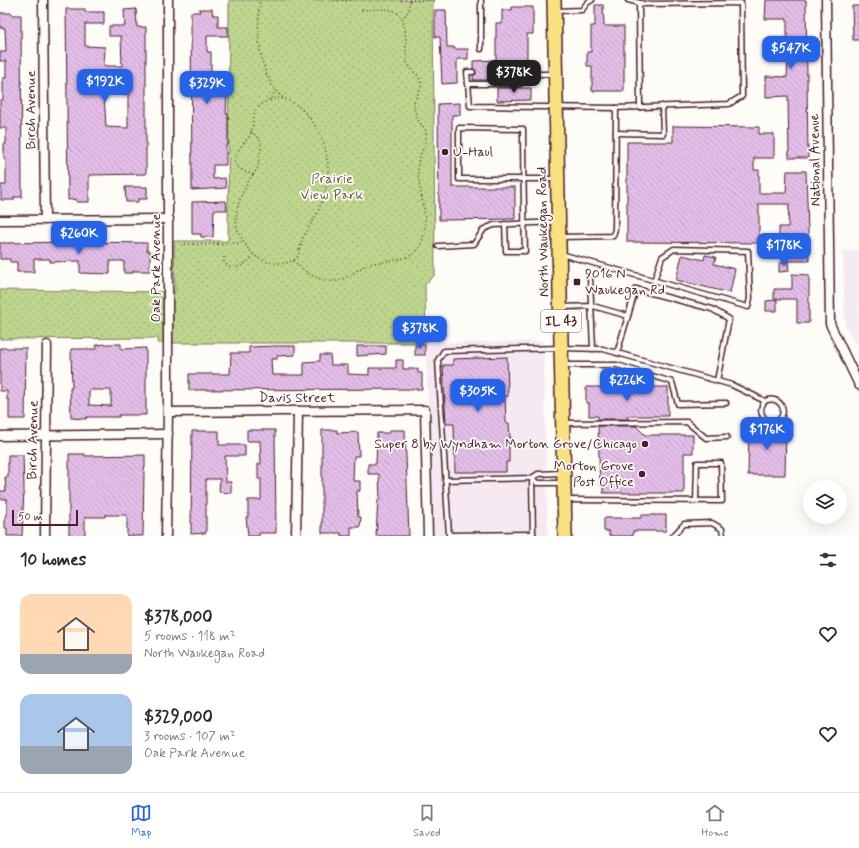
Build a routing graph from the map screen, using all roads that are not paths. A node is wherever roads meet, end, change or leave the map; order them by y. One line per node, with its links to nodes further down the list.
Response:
1 (43, 0): 24 (street, Birch Avenue)
2 (168, 0): 22 (street, Oak Park Avenue)
3 (481, 0): 9 (lane)
4 (592, 0): 8 (lane)
5 (628, 0): 7 (lane)
6 (826, 0): 42 (street, National Avenue)
7 (639, 3): 15 (lane); 17 (lane)
8 (555, 6): 13 (main road, North Waukegan Road / IL 43)
9 (481, 49)
10 (515, 71): 12 (lane)
11 (473, 72): 14 (lane)
12 (531, 74): 13 (lane); 14 (lane)
13 (556, 74): 16 (main road, North Waukegan Road / IL 43)
14 (467, 84): 16 (lane)
15 (662, 106): 17 (lane); 19 (lane)
16 (556, 107): 18 (lane); 21 (main road, North Waukegan Road / IL 43)
17 (640, 107): 18 (lane)
18 (616, 108): 19 (lane)
19 (616, 133): 28 (lane)
20 (524, 180): 20 (lane); 21 (lane); 27 (lane)
21 (558, 180): 25 (main road, North Waukegan Road / IL 43)
22 (169, 219): 24 (street); 46 (street, Oak Park Avenue)
23 (0, 220): 24 (street)
24 (45, 220)
25 (559, 222): 27 (lane); 28 (main road, North Waukegan Road / IL 43)
26 (506, 224): 27 (lane); 27 (lane); 29 (lane)
27 (524, 224)
28 (559, 237): 30 (main road, North Waukegan Road / IL 43)
29 (438, 246)
30 (559, 254): 32 (lane); 34 (main road, North Waukegan Road / IL 43)
31 (590, 278): 33 (lane)
32 (654, 281): 32 (lane)
33 (591, 306): 34 (lane); 35 (lane); 38 (lane)
34 (560, 307): 37 (main road, North Waukegan Road / IL 43)
35 (628, 316): 39 (lane); 41 (lane)
36 (47, 344): 50 (street, Birch Avenue)
37 (561, 348): 38 (lane); 40 (main road, North Waukegan Road / IL 43); 54 (lane)
38 (593, 349): 39 (lane)
39 (617, 353): 41 (lane)
40 (561, 364): 44 (lane); 47 (main road, North Waukegan Road / IL 43)
41 (717, 381): 43 (lane)
42 (859, 385)
43 (765, 401): 43 (lane)
44 (726, 403)
45 (298, 411): 46 (street, Davis Street); 60 (street); 61 (street, Davis Street)
46 (168, 412): 48 (street, Oak Park Avenue)
47 (563, 423): 51 (lane); 53 (main road, North Waukegan Road / IL 43)
48 (168, 434): 50 (street); 59 (street, Oak Park Avenue)
49 (0, 436): 50 (street)
50 (46, 436): 58 (street, Birch Avenue)
51 (727, 437)
52 (532, 478): 53 (lane); 53 (lane); 54 (lane); 57 (lane)
53 (564, 478): 55 (main road, North Waukegan Road / IL 43)
54 (445, 480): 57 (lane)
55 (564, 500): 56 (lane); 62 (main road, North Waukegan Road / IL 43)
56 (696, 501): 56 (lane)
57 (533, 535)
58 (44, 536)
59 (166, 536)
60 (296, 536)
61 (428, 536)
62 (565, 536)
63 (673, 536): 64 (lane)
64 (723, 536)

